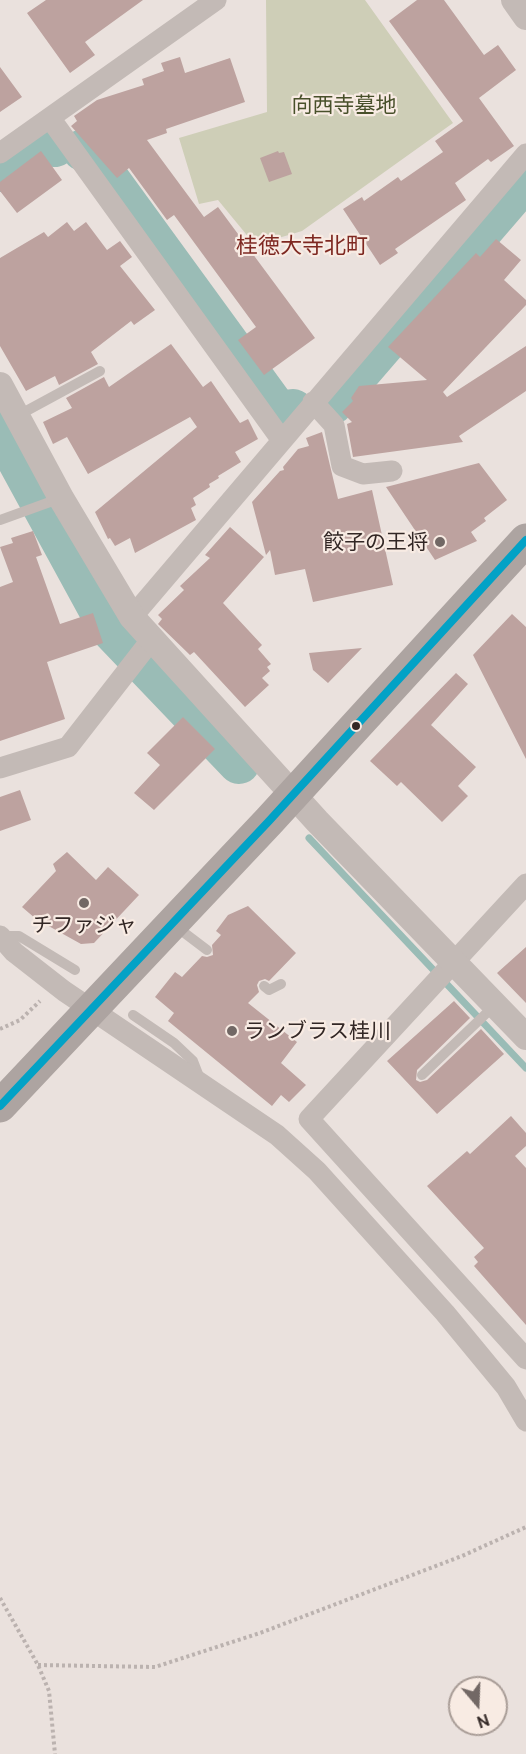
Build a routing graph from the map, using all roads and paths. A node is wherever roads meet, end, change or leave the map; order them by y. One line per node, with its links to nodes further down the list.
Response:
1 (216, 0): 4 (street)
2 (514, 0): 3 (street)
3 (526, 17)
4 (50, 118): 5 (street); 11 (street)
5 (0, 153)
6 (526, 154): 9 (street)
7 (100, 371): 10 (lane)
8 (0, 384): 10 (street)
9 (313, 402): 11 (street); 12 (street)
10 (17, 416): 13 (street)
11 (281, 439): 16 (street)
12 (392, 471)
13 (56, 500): 14 (lane); 16 (street)
14 (0, 520)
15 (526, 540): 19 (highway)
16 (132, 617): 17 (street)
17 (142, 651): 18 (street); 19 (street)
18 (0, 768)
19 (292, 794): 21 (highway); 24 (street)
20 (526, 884): 24 (street)
21 (171, 923): 23 (lane); 30 (highway)
22 (0, 936): 25 (lane); 30 (street)
23 (207, 950)
24 (454, 961): 29 (street); 37 (street)
25 (75, 969)
26 (281, 984): 27 (lane)
27 (264, 986)
28 (47, 994): 32 (path)
29 (495, 1005): 33 (street); 34 (lane)
30 (90, 1009): 35 (street); 36 (highway)
31 (133, 1015): 35 (lane)
32 (0, 1029)
33 (526, 1037)
34 (422, 1075)
35 (202, 1085): 38 (street)
36 (0, 1106)
37 (526, 1359)
38 (526, 1421)
39 (526, 1527): 41 (path)
40 (0, 1598): 41 (path)
41 (38, 1665): 42 (path)
42 (55, 1754)

